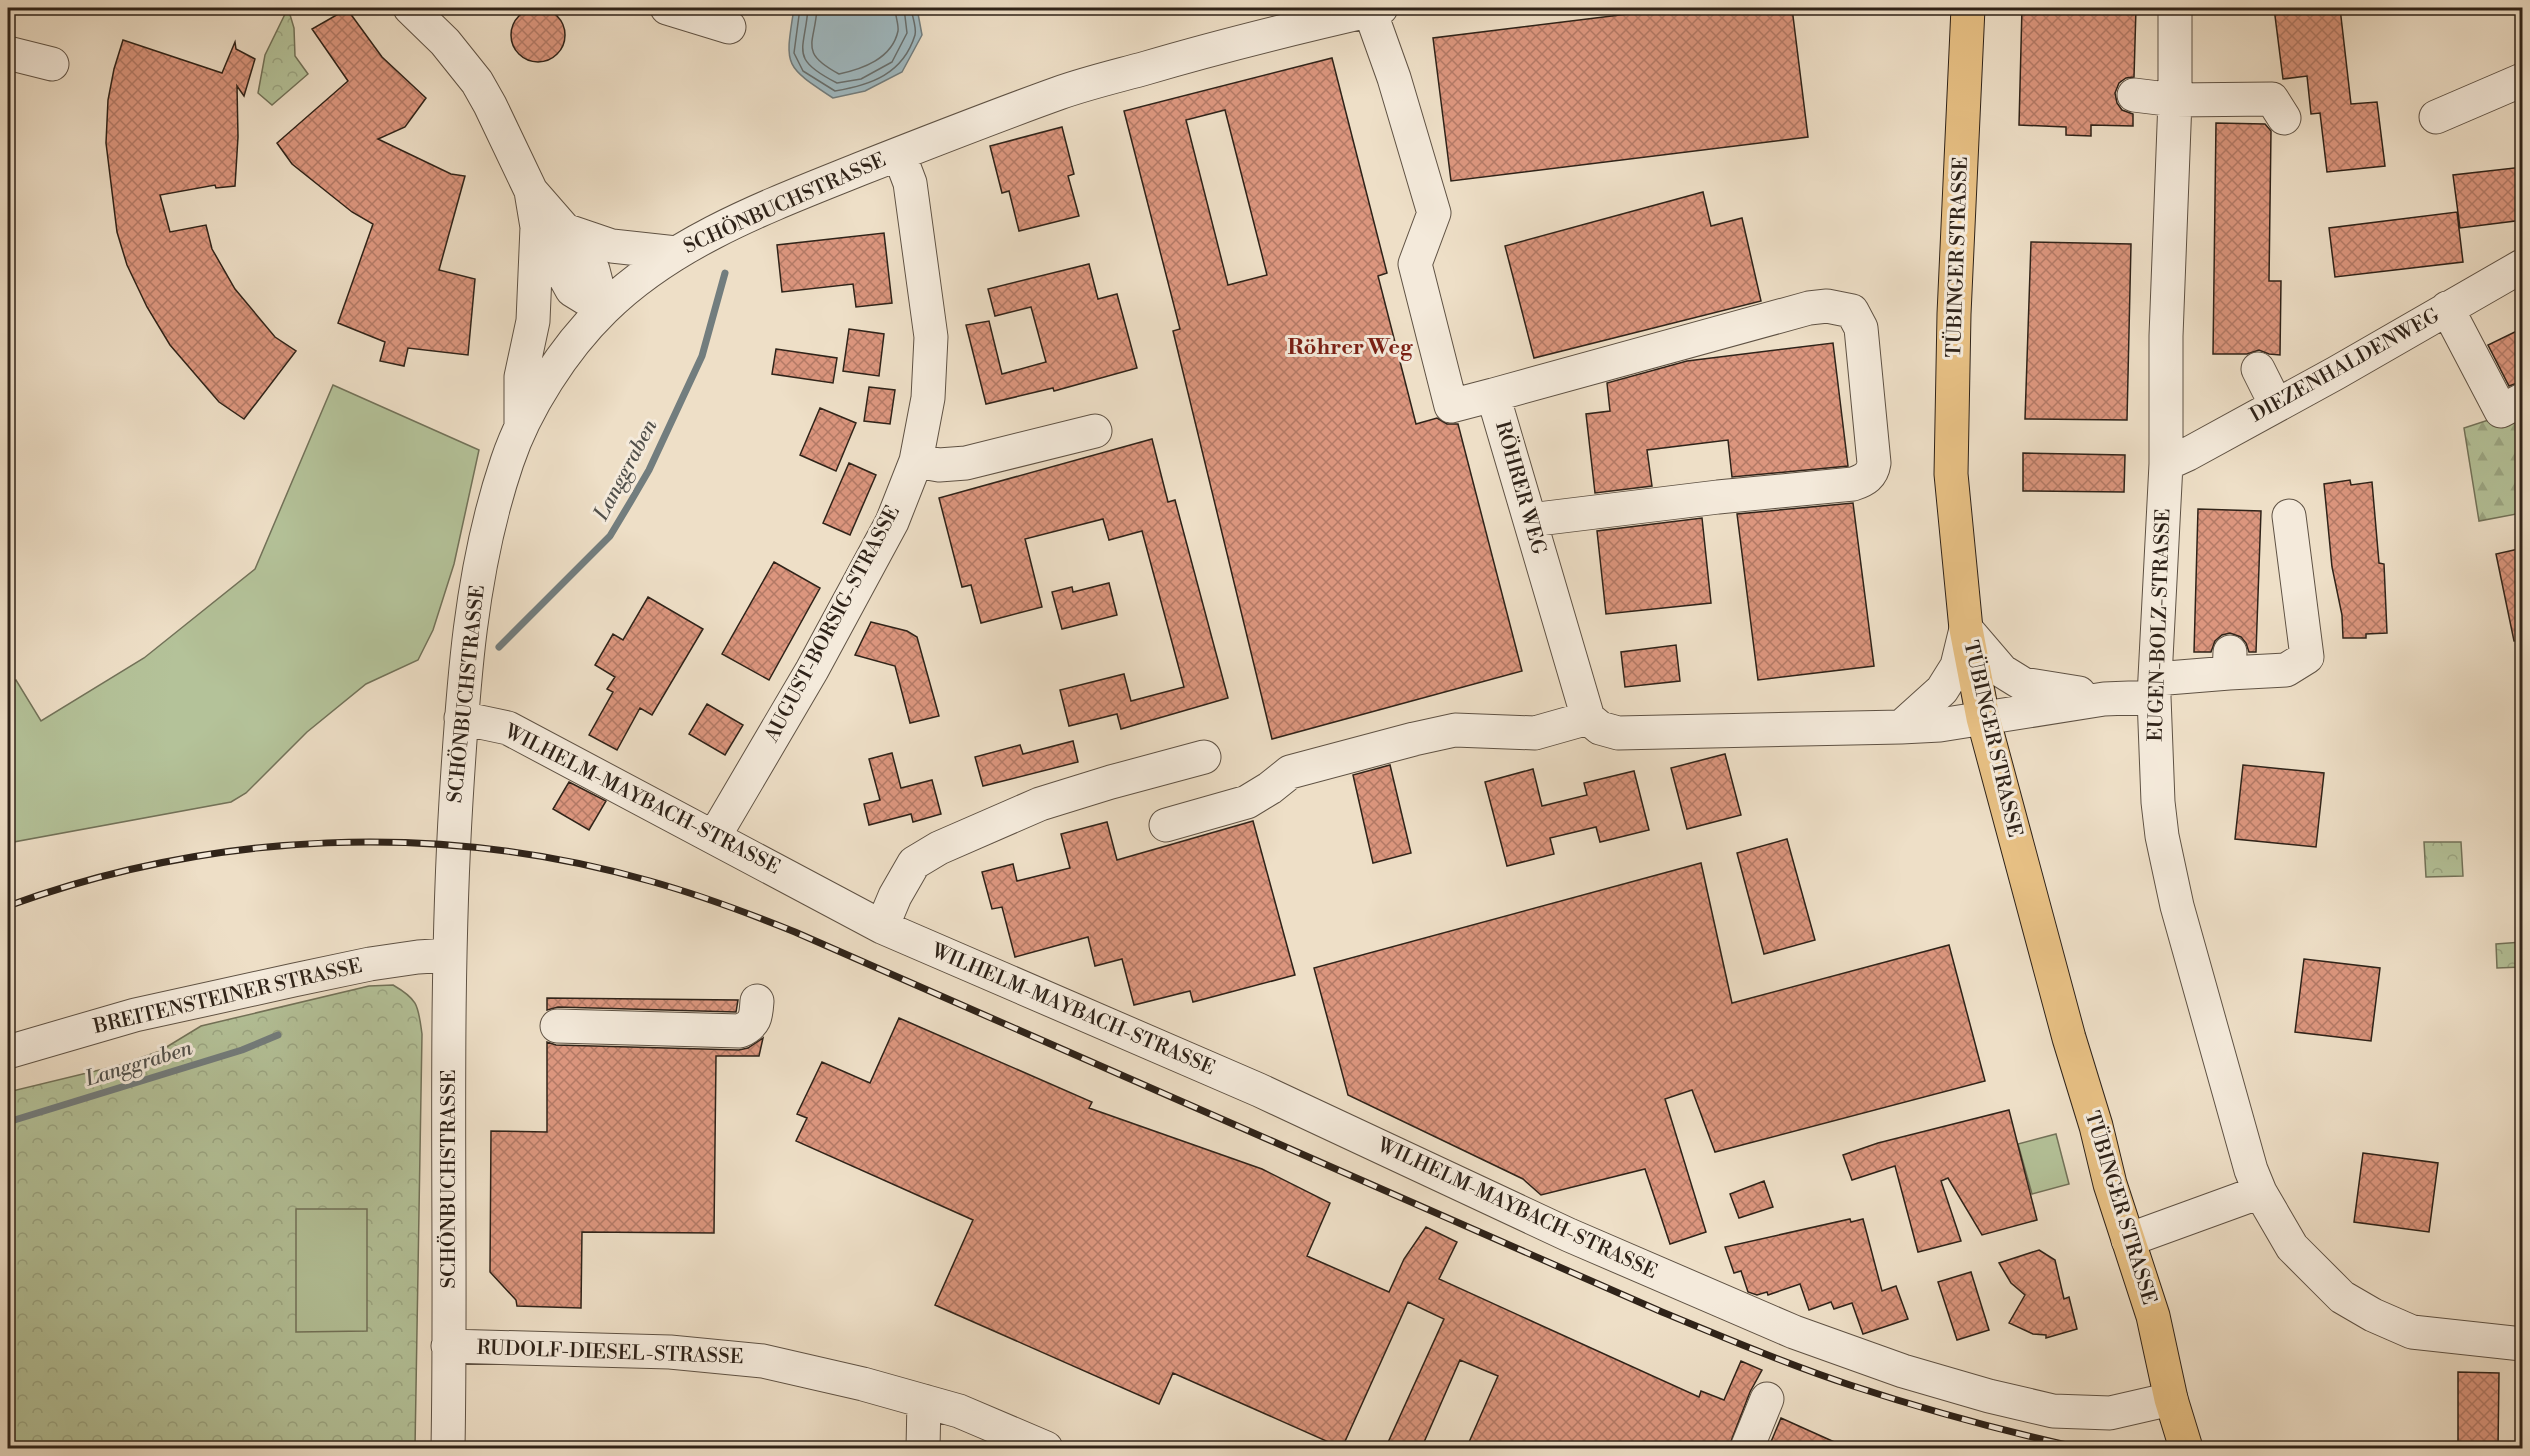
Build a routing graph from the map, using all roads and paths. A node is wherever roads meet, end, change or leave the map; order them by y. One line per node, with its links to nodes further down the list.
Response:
1 (410, 8): 15 (street)
2 (667, 8): 6 (street)
3 (1374, 8): 14 (street, SCHÖNBUCHSTRASSE); 21 (street, RÖHRER WEG)
4 (1968, 8): 30 (main road, TÜBINGER STRASSE)
5 (2175, 8): 11 (street, EUGEN-BOLZ-STRASSE)
6 (729, 27)
7 (8, 53): 8 (street)
8 (52, 64)
9 (2523, 80): 12 (street)
10 (2134, 95): 11 (street)
11 (2175, 100): 13 (street); 27 (street, EUGEN-BOLZ-STRASSE)
12 (2436, 117)
13 (2284, 118)
14 (899, 154): 16 (street, SCHÖNBUCHSTRASSE); 26 (street, AUGUST-BORSIG-STRASSE)
15 (551, 228): 16 (street); 19 (street); 24 (street)
16 (676, 253): 19 (street, SCHÖNBUCHSTRASSE)
17 (2523, 266): 18 (street, DIEZENHALDENWEG)
18 (2447, 308): 22 (street); 23 (street, DIEZENHALDENWEG)
19 (603, 309): 24 (street, SCHÖNBUCHSTRASSE)
20 (2258, 369): 23 (street)
21 (1493, 395): 29 (street, RÖHRER WEG); 29 (street)
22 (2523, 400)
23 (2276, 405): 27 (street, DIEZENHALDENWEG)
24 (521, 425): 33 (street, SCHÖNBUCHSTRASSE)
25 (1095, 431): 26 (street)
26 (916, 461): 39 (street, AUGUST-BORSIG-STRASSE)
27 (2166, 464): 31 (street, EUGEN-BOLZ-STRASSE)
28 (2289, 516): 31 (street)
29 (1531, 525): 34 (street, RÖHRER WEG)
30 (1966, 629): 32 (street); 35 (main road, TÜBINGER STRASSE); 36 (street)
31 (2154, 688): 32 (street); 45 (street, EUGEN-BOLZ-STRASSE)
32 (2104, 699): 35 (street)
33 (461, 718): 39 (street, WILHELM-MAYBACH-STRASSE); 41 (street, SCHÖNBUCHSTRASSE)
34 (1588, 718): 36 (street); 38 (street)
35 (1983, 718): 36 (street); 46 (main road, TÜBINGER STRASSE)
36 (1901, 727)
37 (1204, 757): 40 (street)
38 (1166, 825)
39 (714, 837): 40 (street, WILHELM-MAYBACH-STRASSE)
40 (882, 927): 50 (street, WILHELM-MAYBACH-STRASSE)
41 (450, 955): 44 (street, BREITENSTEINER STRASSE); 48 (street, SCHÖNBUCHSTRASSE)
42 (757, 1001): 43 (street)
43 (557, 1026)
44 (8, 1052)
45 (2260, 1192): 46 (street); 47 (street, EUGEN-BOLZ-STRASSE)
46 (2128, 1240): 50 (main road, TÜBINGER STRASSE)
47 (2523, 1344)
48 (448, 1346): 51 (street, RUDOLF-DIESEL-STRASSE); 52 (street, SCHÖNBUCHSTRASSE)
49 (1767, 1399): 55 (street)
50 (2171, 1399): 56 (main road, TÜBINGER STRASSE)
51 (924, 1401): 53 (street); 54 (street, RUDOLF-DIESEL-STRASSE)
52 (447, 1449)
53 (923, 1449)
54 (1046, 1449)
55 (1747, 1449)
56 (2186, 1449)

